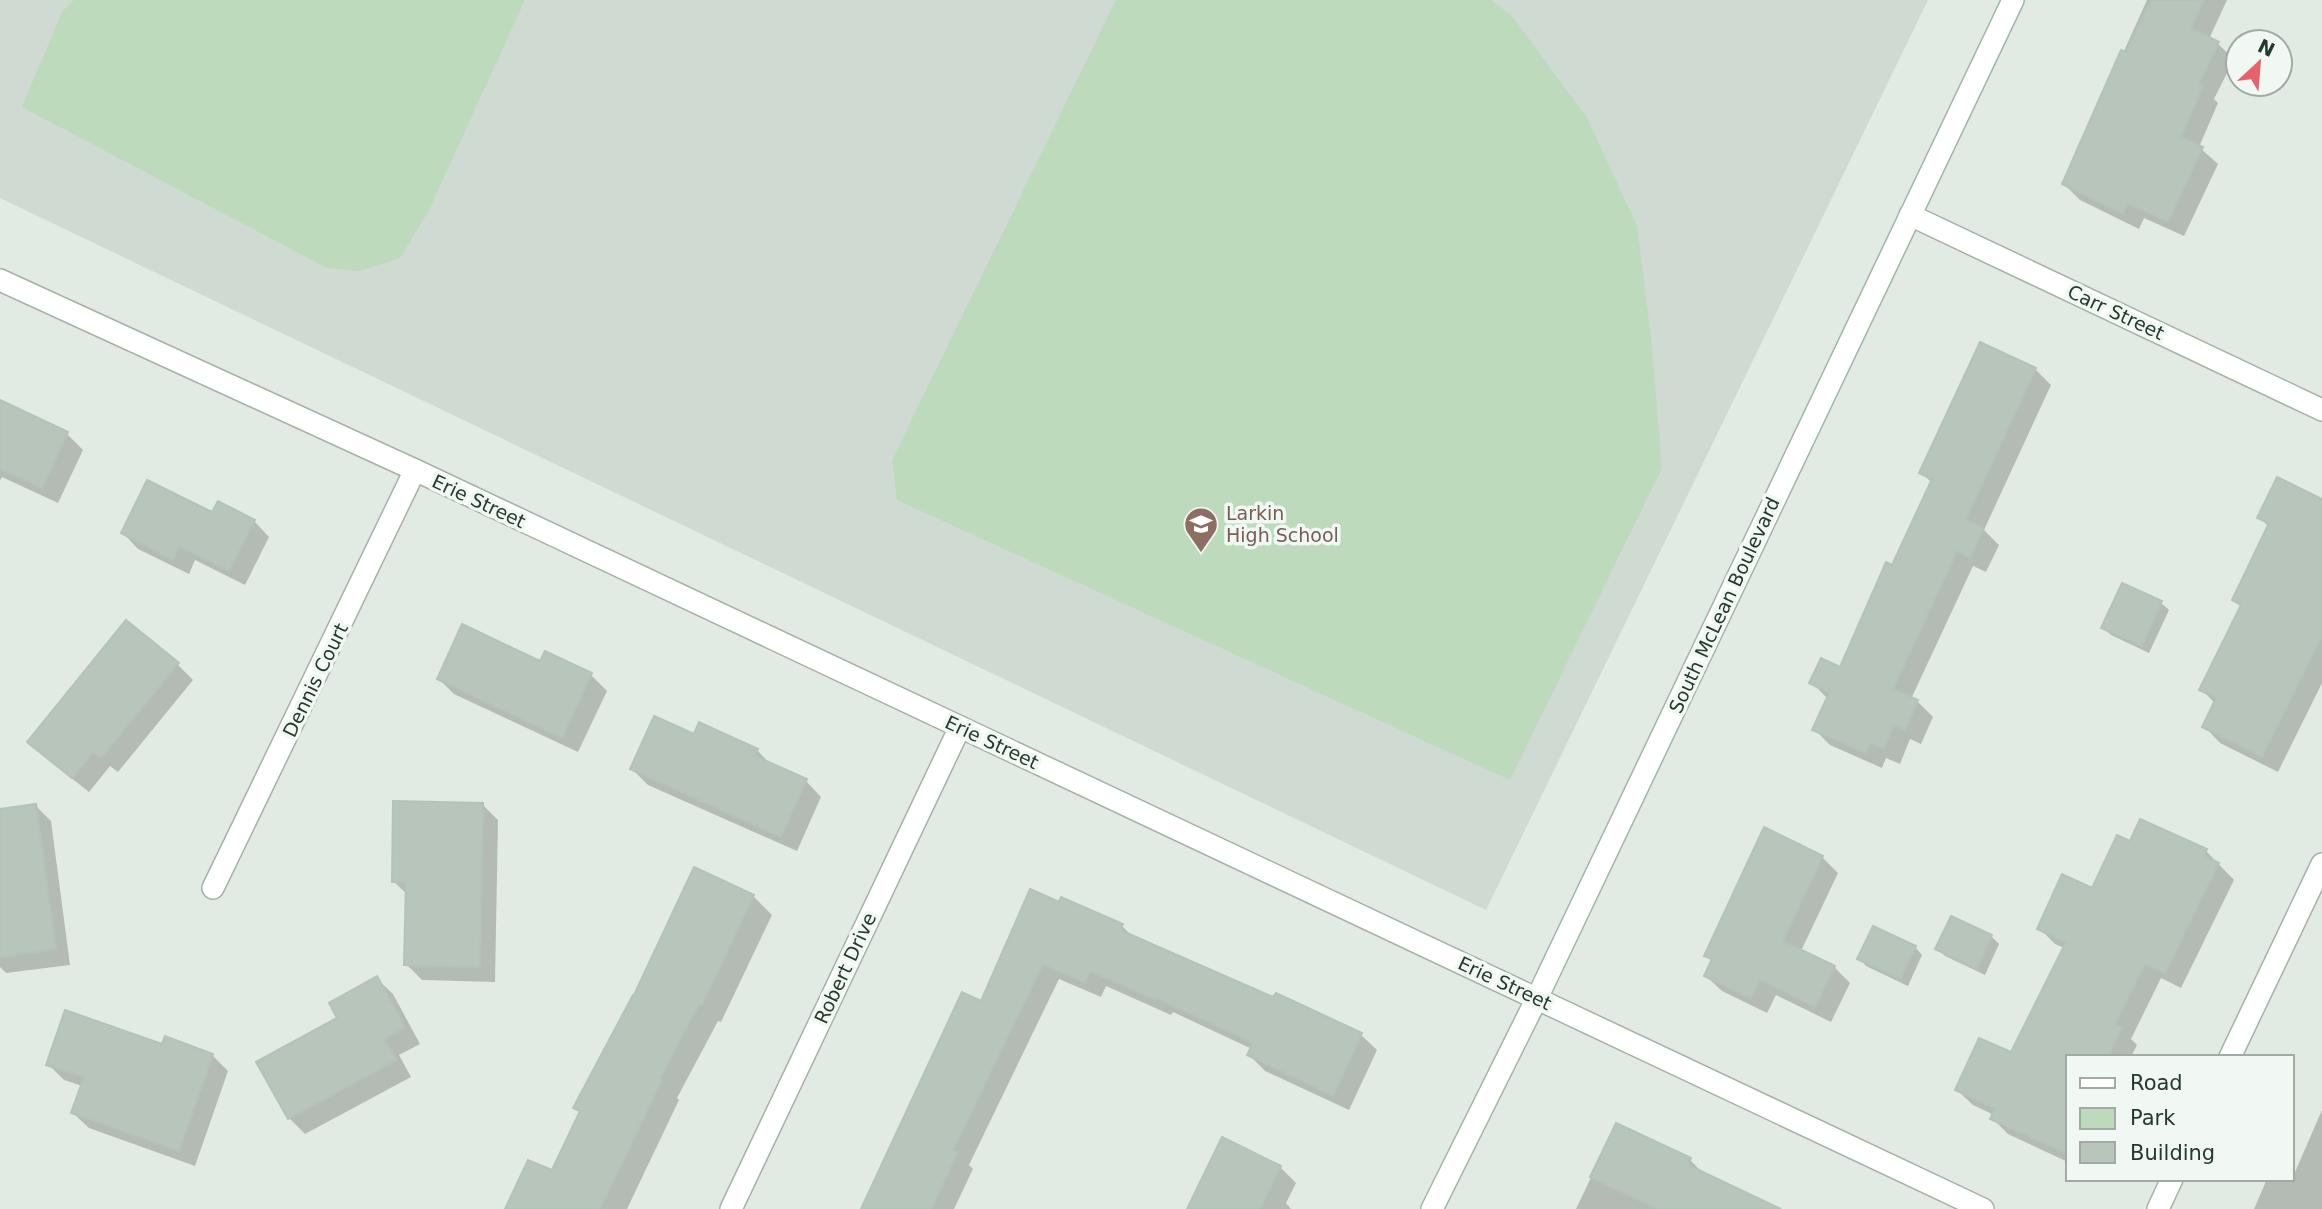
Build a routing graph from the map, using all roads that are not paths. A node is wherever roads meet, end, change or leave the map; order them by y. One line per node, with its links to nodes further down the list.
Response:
1 (2013, 0): 2 (street, South McLean Boulevard)
2 (1910, 215): 4 (street, Carr Street); 9 (street, South McLean Boulevard)
3 (0, 280): 5 (street, Erie Street)
4 (2322, 410)
5 (415, 470): 6 (street, Erie Street); 8 (street, Dennis Court)
6 (960, 727): 9 (street, Erie Street); 12 (street, Robert Drive)
7 (2322, 864): 10 (street)
8 (213, 888)
9 (1537, 998): 13 (street, South McLean Boulevard); 14 (street, Erie Street)
10 (2231, 1055)
11 (2171, 1181): 15 (street)
12 (731, 1209)
13 (1432, 1209)
14 (1983, 1209)
15 (2158, 1209)

